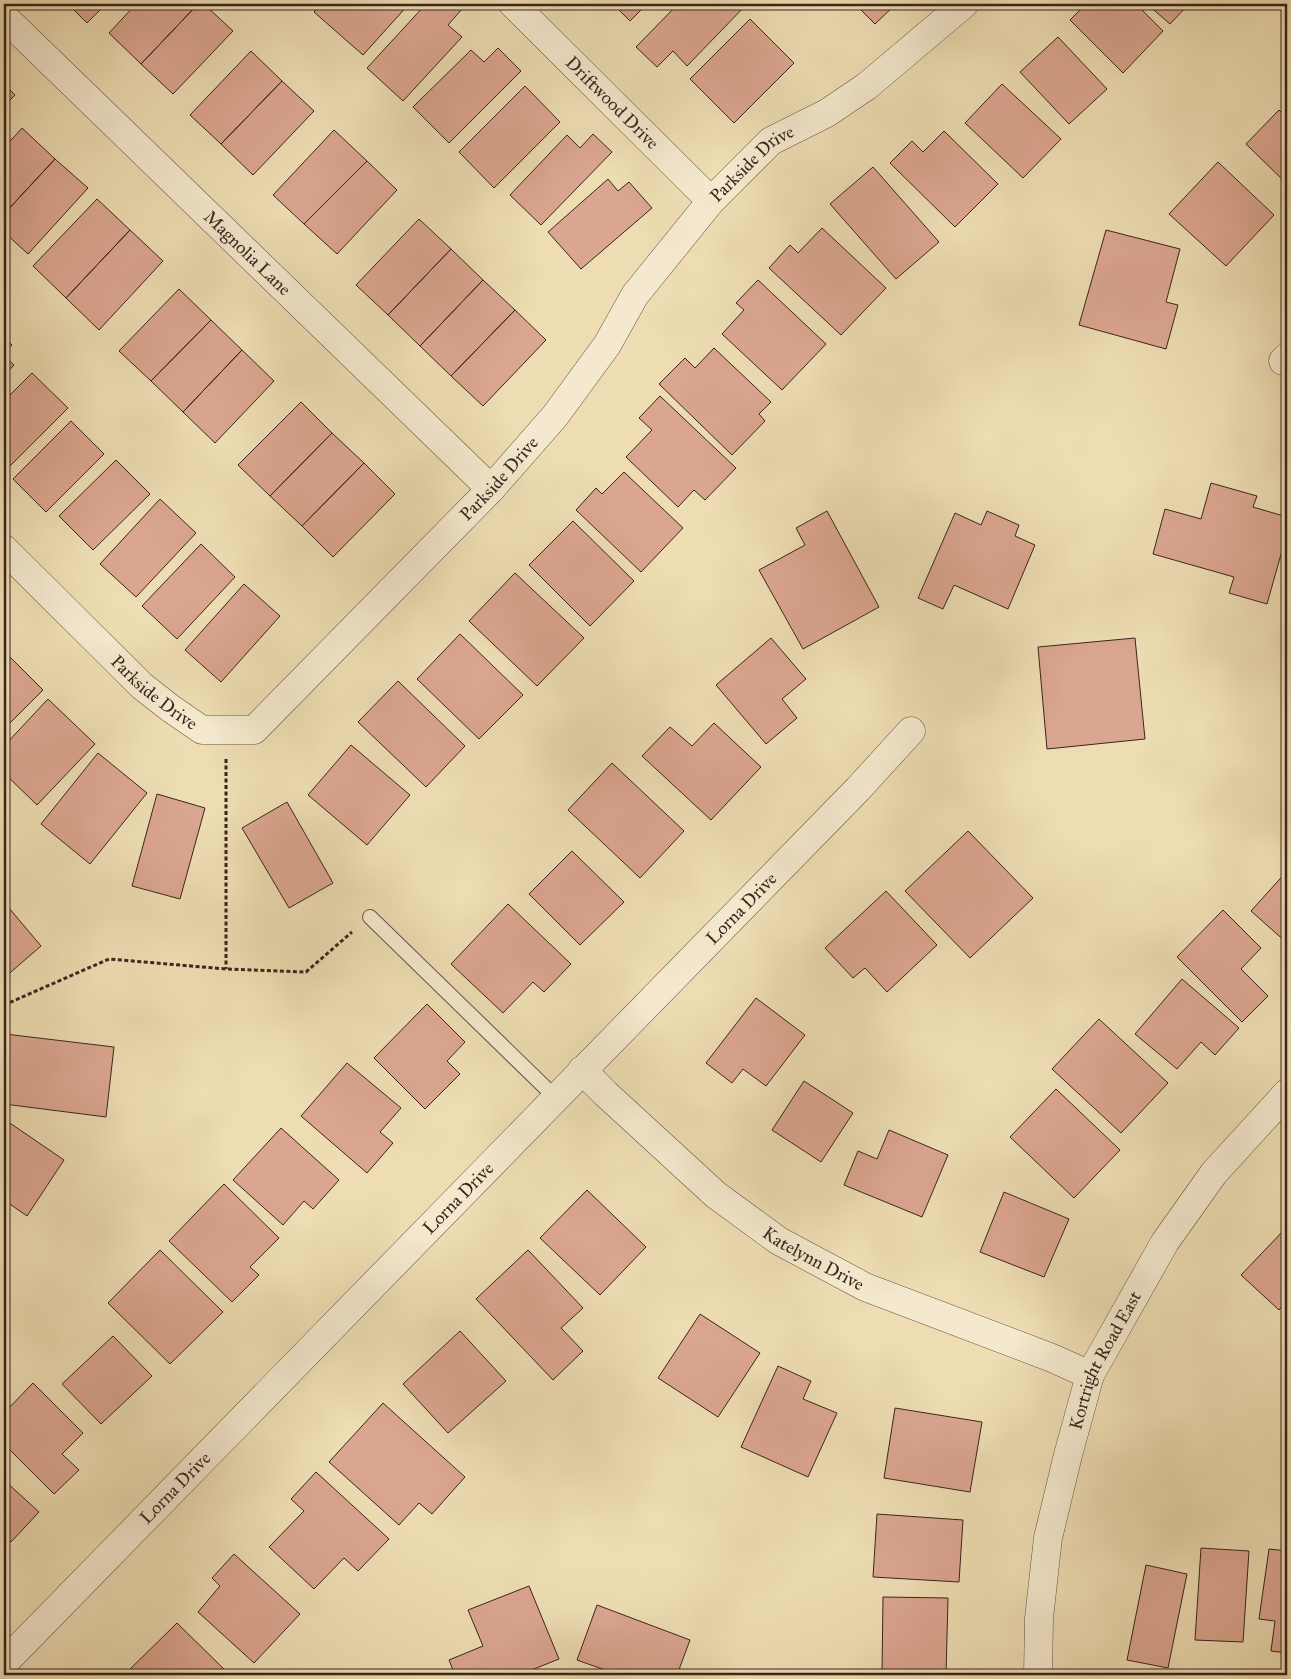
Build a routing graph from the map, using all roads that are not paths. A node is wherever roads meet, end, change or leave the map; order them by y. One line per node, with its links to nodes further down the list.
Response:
1 (512, 4): 4 (street, Driftwood Drive)
2 (964, 4): 4 (street, Parkside Drive)
3 (4, 17): 5 (street, Magnolia Lane)
4 (711, 202): 5 (street, Parkside Drive)
5 (491, 489): 6 (street, Parkside Drive)
6 (4, 549)
7 (911, 732): 9 (street, Lorna Drive)
8 (370, 918): 10 (lane)
9 (582, 1070): 10 (street, Lorna Drive); 12 (street, Katelynn Drive)
10 (556, 1098): 13 (street, Lorna Drive)
11 (1284, 1102): 12 (street, Kortright Road East)
12 (1090, 1375): 14 (street, Kortright Road East)
13 (4, 1663)
14 (1038, 1675)

